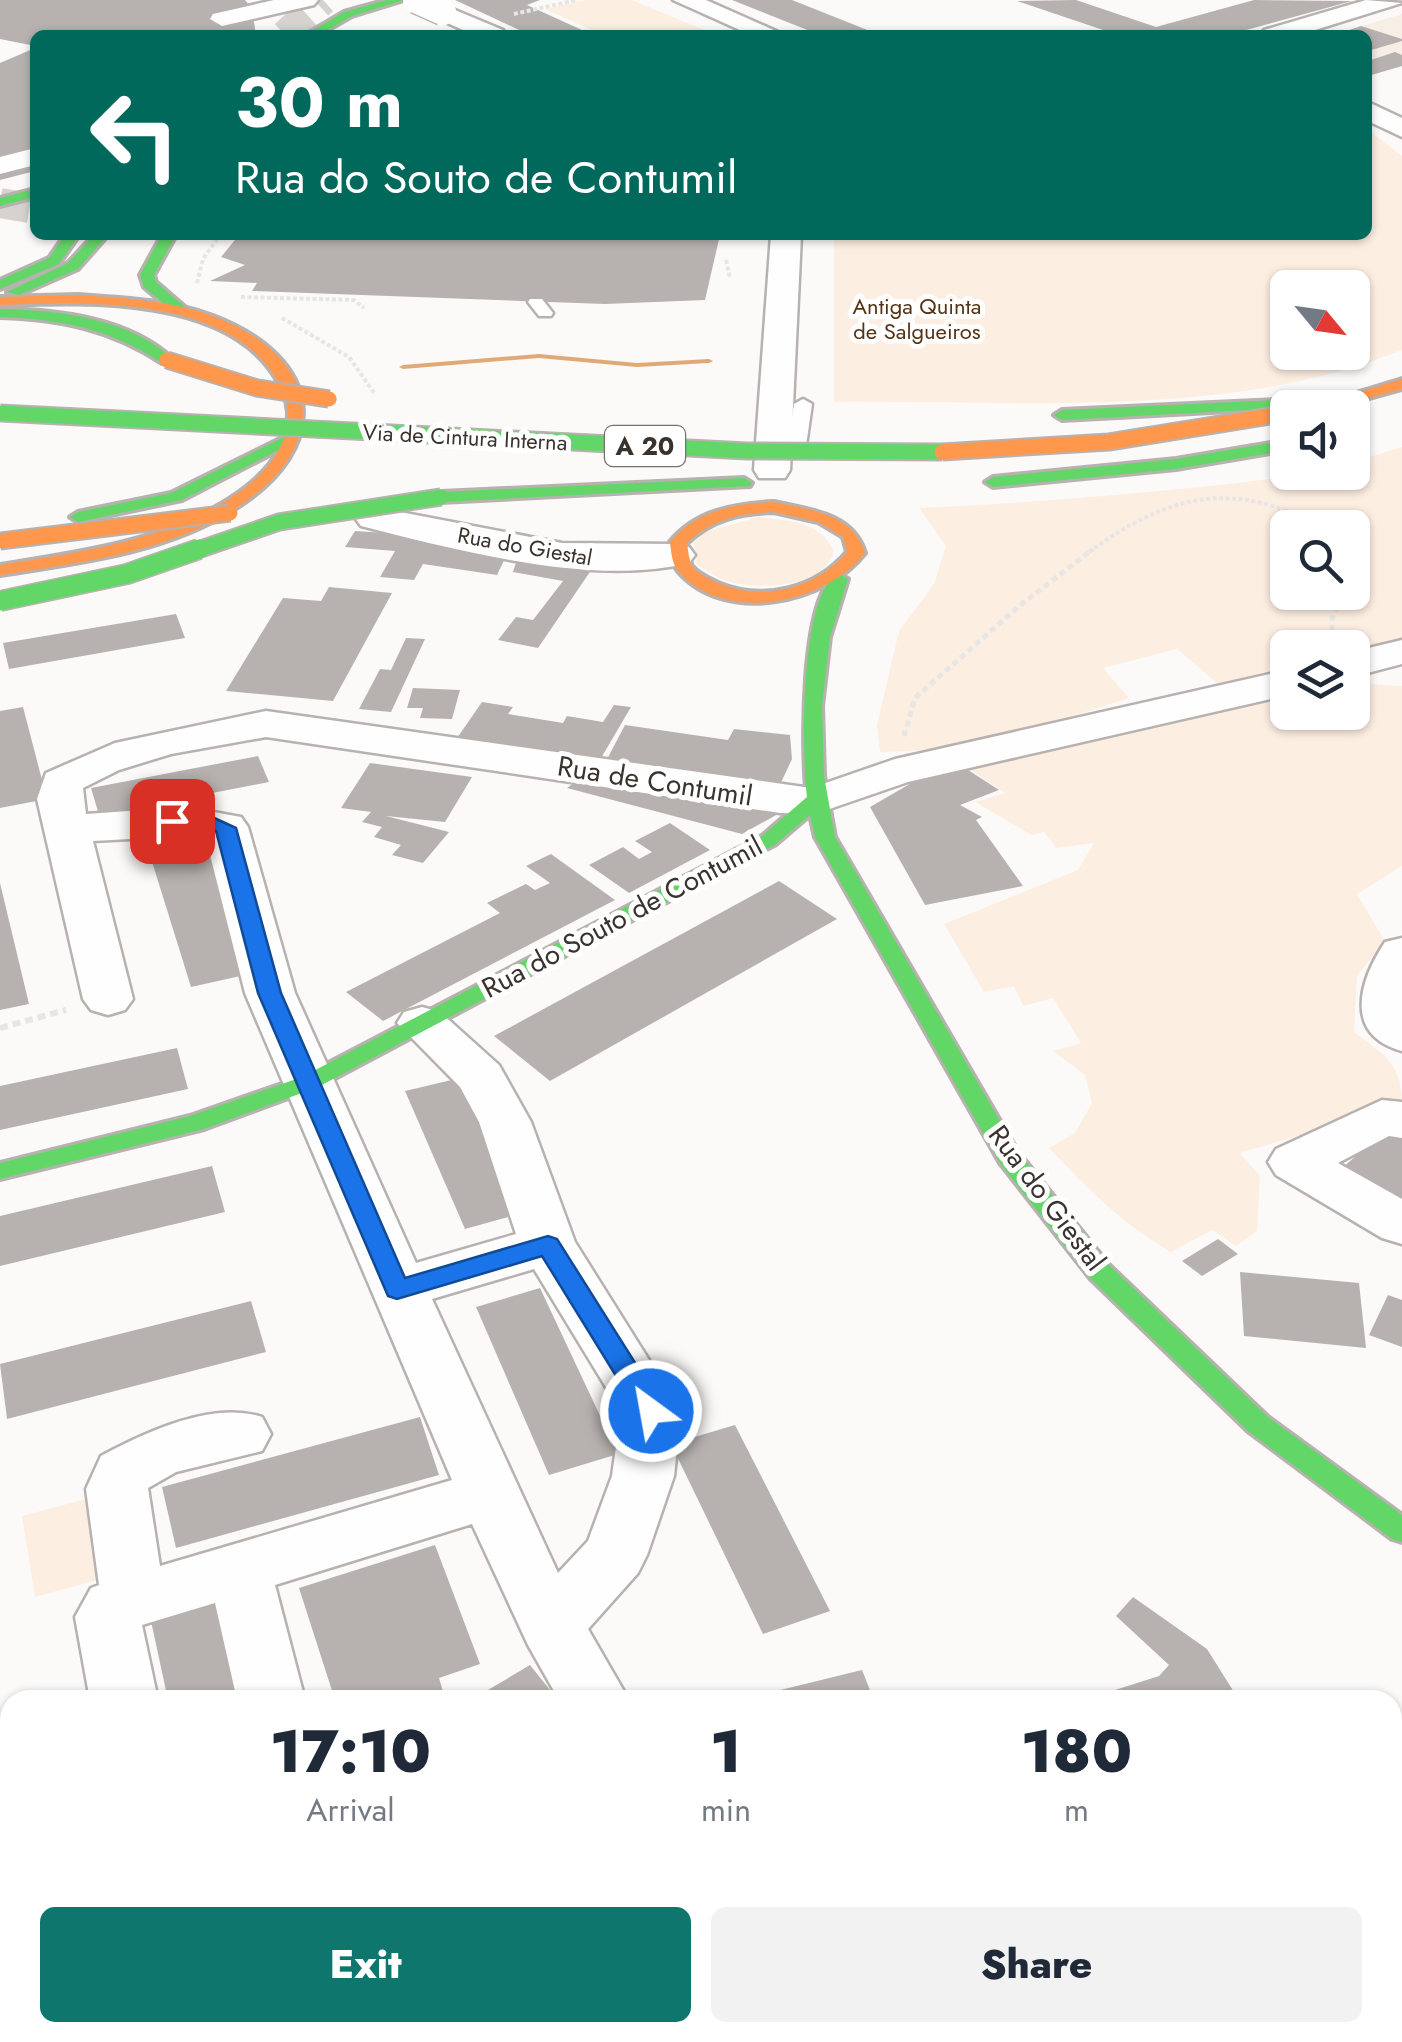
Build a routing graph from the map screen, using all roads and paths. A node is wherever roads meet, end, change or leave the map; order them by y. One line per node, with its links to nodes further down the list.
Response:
1 (306, 0): 9 (street)
2 (398, 0): 11 (main road)
3 (416, 0): 10 (street, bridge)
4 (542, 0): 8 (path)
5 (576, 0): 8 (path)
6 (685, 0): 12 (street)
7 (1392, 0): 13 (street)
8 (554, 5): 10 (path)
9 (219, 18)
10 (498, 26)
11 (319, 30)
12 (760, 30)
13 (1290, 30)
14 (1373, 99): 15 (street)
15 (1402, 130)
16 (30, 157): 17 (street)
17 (0, 166)
18 (30, 195): 19 (main road)
19 (0, 202)
20 (69, 240): 29 (main road)
21 (74, 240): 25 (main road)
22 (97, 240): 25 (main road)
23 (166, 240): 34 (main road)
24 (786, 240): 53 (street)
25 (80, 260): 31 (main road)
26 (726, 260): 28 (path)
27 (106, 278): 32 (main road)
28 (730, 278)
29 (0, 286)
30 (230, 296): 33 (path)
31 (0, 298): 32 (main road)
32 (132, 304): 34 (main road)
33 (364, 308)
34 (181, 311): 48 (main road)
35 (0, 313): 37 (main road)
36 (60, 342): 37 (main road)
37 (168, 360): 40 (main road, bridge)
38 (1402, 384): 39 (main road)
39 (1370, 393)
40 (357, 401)
41 (803, 404): 53 (lane)
42 (1270, 405): 44 (main road)
43 (0, 413): 45 (main road, Via de Cintura Interna / A 20, bridge)
44 (1042, 416)
45 (1270, 417)
46 (746, 418): 47 (main road)
47 (824, 420)
48 (290, 440): 60 (main road); 63 (main road)
49 (1270, 448): 54 (main road)
50 (216, 454): 51 (main road)
51 (313, 460)
52 (509, 470): 53 (main road, Via de Cintura Interna / A 20)
53 (772, 475): 55 (main road); 57 (main road); 58 (main road)
54 (976, 482)
55 (441, 497): 61 (main road, bridge); 66 (main road, bridge)
56 (1291, 510): 73 (path)
57 (724, 512): 58 (main road); 62 (main road)
58 (822, 517): 64 (main road, Rua do Giestal)
59 (374, 518): 62 (street, Rua do Giestal)
60 (0, 522)
61 (0, 541)
62 (676, 554): 65 (main road)
63 (0, 570)
64 (839, 579): 65 (main road); 67 (main road, Rua do Giestal)
65 (742, 594): 67 (main road)
66 (0, 600)
67 (815, 652): 74 (main road, Rua do Giestal)
68 (1402, 652): 69 (street)
69 (1370, 663)
70 (1370, 672): 71 (street)
71 (1402, 676)
72 (1270, 686): 73 (street, Rua de Contumil)
73 (895, 772): 74 (street, Rua de Contumil)
74 (815, 801): 75 (street, Rua de Contumil); 78 (main road, Rua do Souto de Contumil); 89 (main road, Rua do Giestal)
75 (66, 823): 77 (street, Rua de Contumil); 81 (street)
76 (1402, 953): 80 (street)
77 (108, 998): 79 (path)
78 (422, 1023): 81 (main road, Rua do Souto de Contumil); 85 (street)
79 (0, 1028)
80 (1402, 1034)
81 (310, 1082): 83 (main road, Rua do Souto de Contumil); 86 (street)
82 (1402, 1120): 84 (street)
83 (0, 1172)
84 (1402, 1224)
85 (548, 1246): 86 (street); 92 (street)
86 (397, 1289): 88 (street)
87 (242, 1434): 91 (street)
88 (489, 1494): 90 (street); 92 (street)
89 (1402, 1531)
90 (239, 1568): 91 (street); 94 (street)
91 (133, 1598): 93 (street)
92 (551, 1626): 95 (street)
93 (122, 1690)
94 (269, 1690)
95 (588, 1690)

